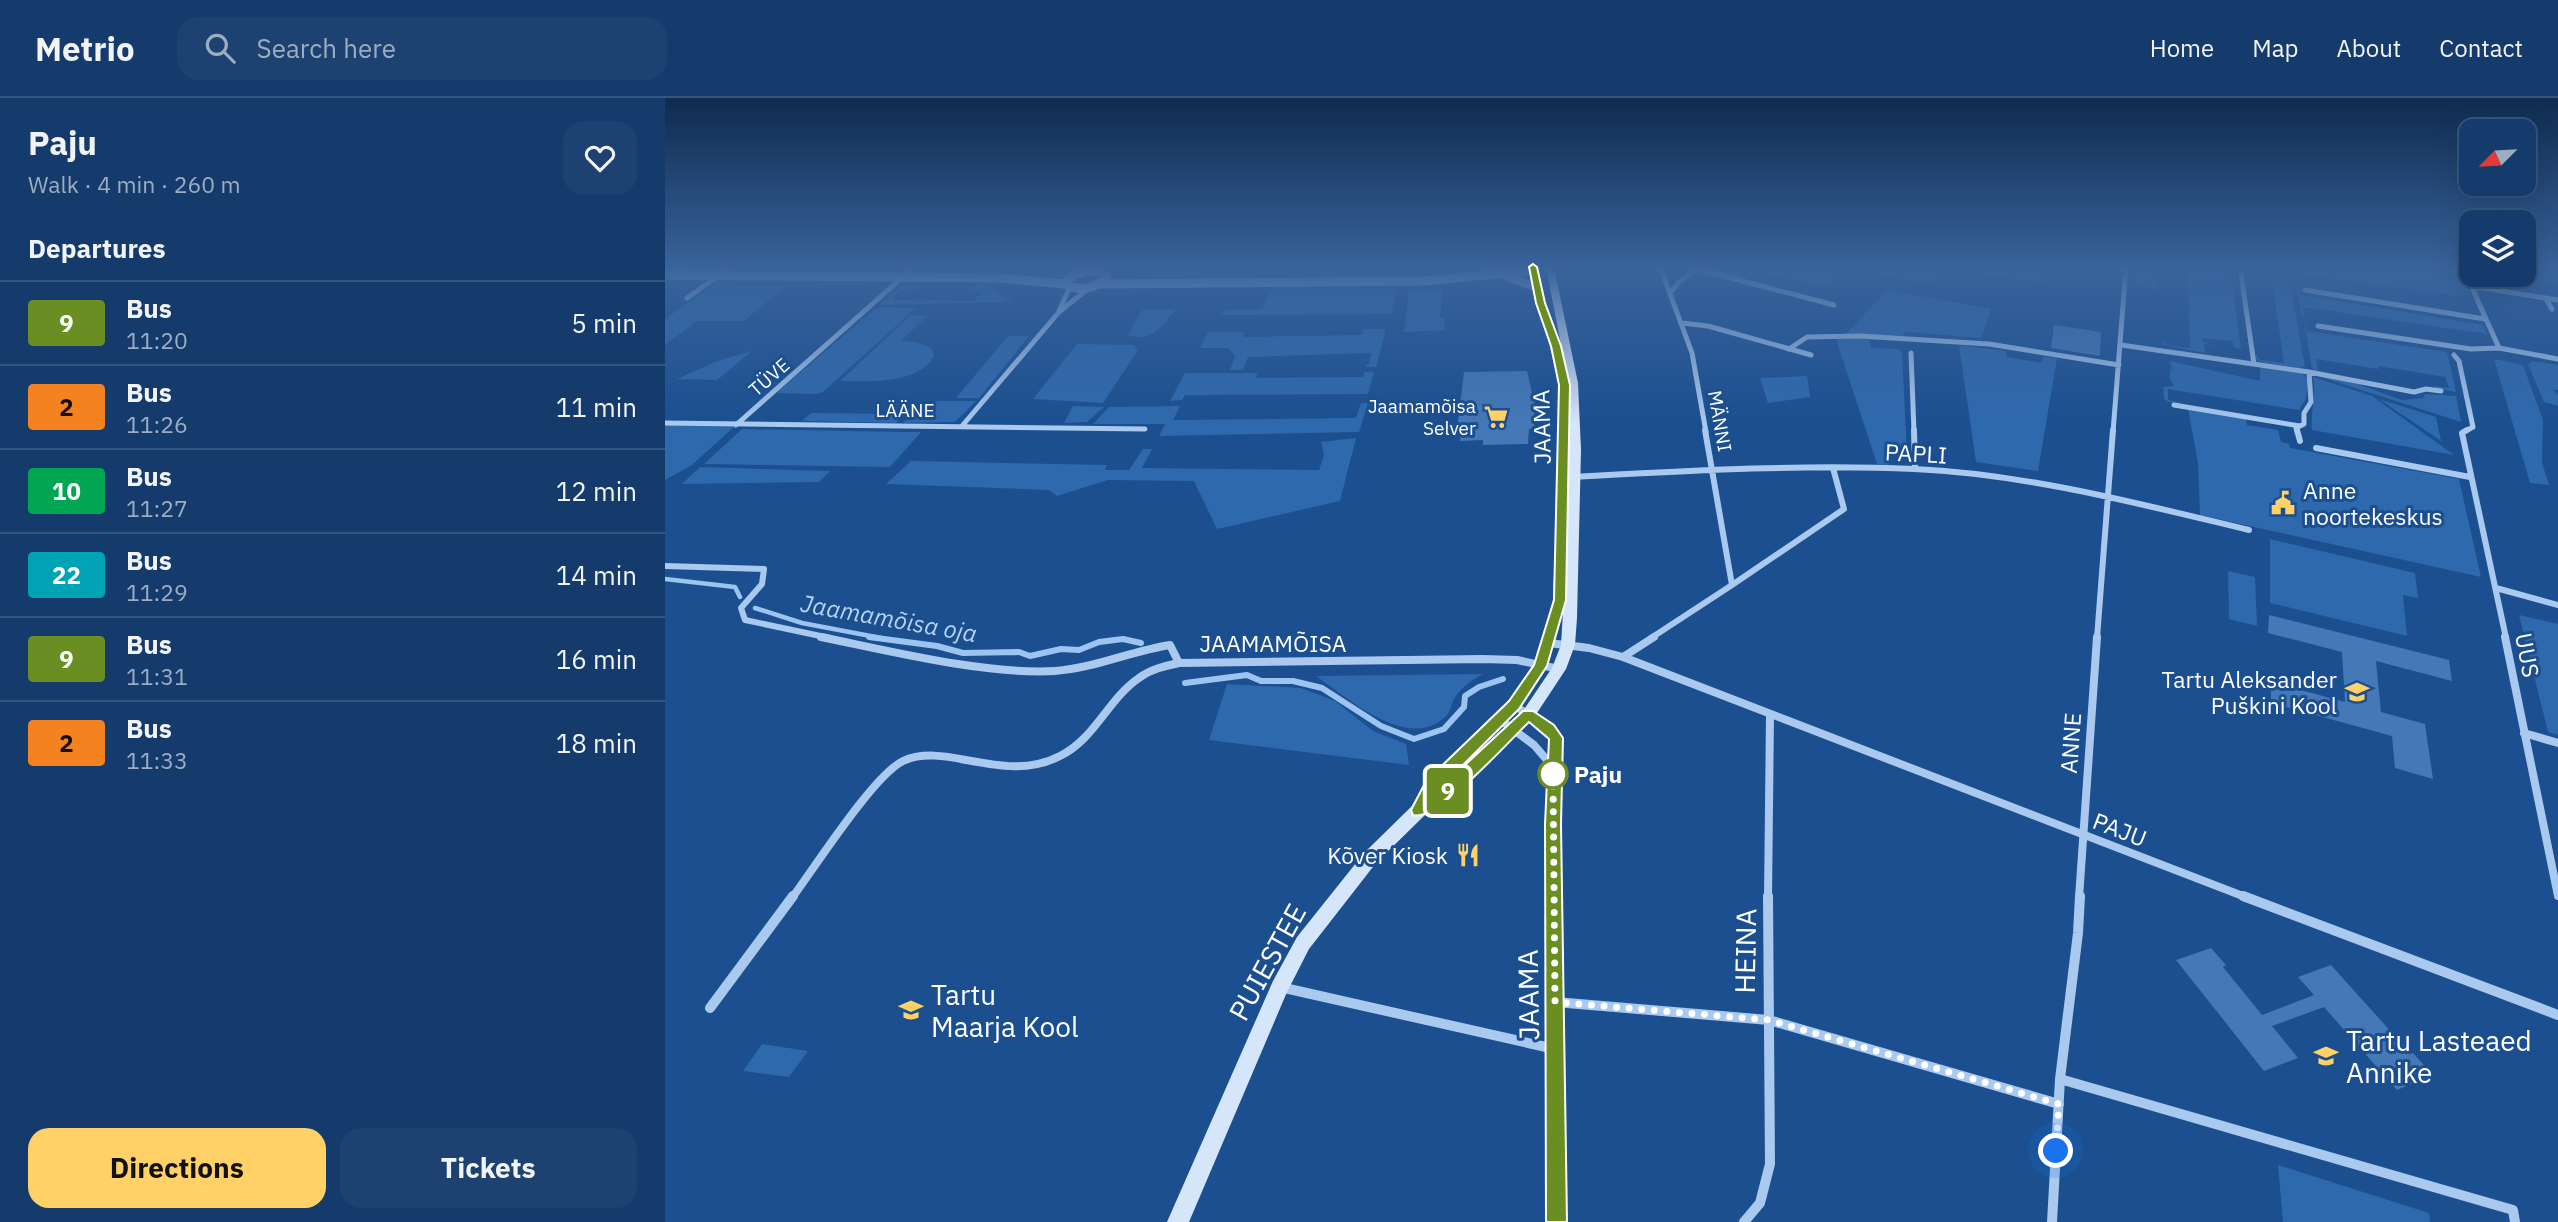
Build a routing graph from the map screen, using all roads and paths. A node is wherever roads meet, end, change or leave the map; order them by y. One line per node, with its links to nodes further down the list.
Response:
1 (855, 319): 24 (street, TÜVE)
2 (1053, 319): 25 (street)
3 (1547, 319): 41 (main road, JAAMA)
4 (1560, 319): 33 (main road, JAAMA)
5 (1680, 319): 9 (street, MÄNNI)
6 (2123, 319): 11 (street, ANNE)
7 (2248, 319): 18 (street)
8 (2485, 319): 12 (street)
9 (1682, 323): 13 (street); 32 (street, MÄNNI)
10 (2318, 326): 12 (street)
11 (2121, 345): 18 (street); 19 (street, ANNE)
12 (2499, 348): 17 (street)
13 (1789, 349): 15 (street); 19 (street)
14 (1911, 353): 31 (street)
15 (1811, 355)
16 (2454, 355): 34 (street, UUS)
17 (2558, 359)
18 (2254, 364): 20 (street)
19 (2119, 365): 35 (street, ANNE)
20 (2309, 372): 21 (street); 26 (street)
21 (2441, 391)
22 (2174, 405): 26 (street)
23 (665, 423): 24 (street, LÄÄNE)
24 (736, 425): 25 (street, LÄÄNE)
25 (962, 426): 27 (street, LÄÄNE)
26 (2300, 426): 28 (street)
27 (1145, 429)
28 (2300, 441)
29 (2316, 447): 34 (street)
30 (1833, 468): 31 (street, PAPLI); 32 (street, PAPLI); 38 (street)
31 (1915, 469): 35 (street, PAPLI)
32 (1712, 470): 33 (street, PAPLI); 38 (street, MÄNNI)
33 (1574, 477): 42 (main road, JAAMA)
34 (2470, 477): 39 (street, UUS)
35 (2107, 497): 36 (street, PAPLI); 56 (street, ANNE)
36 (2249, 530)
37 (665, 566): 44 (street, JAAMAMÕISA)
38 (1732, 586): 43 (street)
39 (2496, 588): 40 (street); 52 (street, UUS)
40 (2558, 605)
41 (1549, 643): 42 (street, PAJU); 45 (main road, JAAMA)
42 (1568, 645): 43 (street, PAJU); 46 (main road, JAAMA)
43 (1623, 657): 49 (street, PAJU)
44 (1179, 663): 45 (street, JAAMAMÕISA); 60 (street)
45 (1540, 666): 46 (street, JAAMAMÕISA); 47 (main road, JAAMA)
46 (1559, 669): 48 (main road, JAAMA)
47 (1514, 705): 48 (street, JAAMA); 50 (main road, JAAMA)
48 (1528, 715): 51 (main road, PUIESTEE); 54 (street, JAAMA)
49 (1770, 715): 56 (street, PAJU); 62 (street, HEINA)
50 (1499, 719): 51 (street); 55 (main road, JAAMA)
51 (1513, 728): 54 (street); 55 (main road, PUIESTEE)
52 (2524, 733): 53 (street); 57 (street, UUS)
53 (2558, 743)
54 (1553, 767): 59 (street, JAAMA)
55 (1419, 810): 58 (main road, PUIESTEE)
56 (2082, 835): 61 (street, PAJU); 64 (street, ANNE)
57 (2558, 897)
58 (1280, 987): 63 (street); 66 (main road, PUIESTEE)
59 (1555, 1002): 62 (street); 63 (street, JAAMA)
60 (710, 1008)
61 (2558, 1015)
62 (1769, 1020): 65 (street); 68 (street, HEINA)
63 (1555, 1049): 67 (street, JAAMA)
64 (2060, 1079): 65 (street, ANNE); 70 (street)
65 (2059, 1104): 69 (street, ANNE)
66 (1178, 1222)
67 (1557, 1222)
68 (1744, 1222)
69 (2052, 1222)
70 (2515, 1222)

